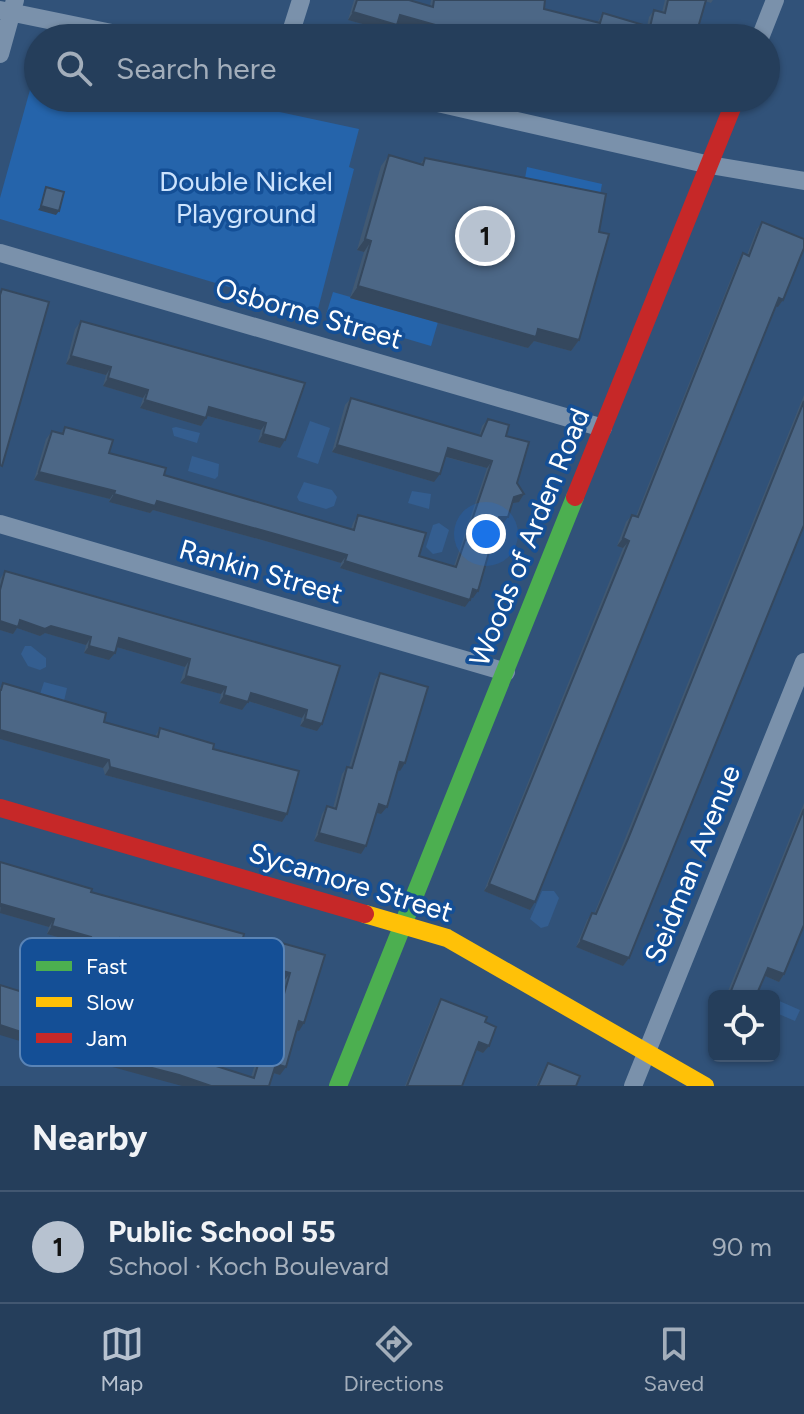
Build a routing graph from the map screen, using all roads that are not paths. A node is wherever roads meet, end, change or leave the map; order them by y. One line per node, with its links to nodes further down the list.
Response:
1 (301, 0): 5 (street)
2 (775, 0): 6 (street)
3 (9, 8): 4 (street); 7 (street)
4 (77, 24)
5 (293, 24)
6 (766, 24)
7 (0, 54)
8 (477, 112): 10 (street)
9 (731, 112): 10 (street, Woods of Arden Road)
10 (710, 165): 11 (street); 13 (street, Woods of Arden Road)
11 (804, 181)
12 (0, 253): 13 (street, Osborne Street)
13 (603, 428): 16 (street, Woods of Arden Road)
14 (0, 524): 16 (street, Rankin Street)
15 (804, 662): 19 (street, Seidman Avenue)
16 (506, 672): 18 (street, Woods of Arden Road)
17 (0, 808): 18 (street, Sycamore Street)
18 (403, 924): 19 (street, Sycamore Street); 20 (street, Woods of Arden Road)
19 (646, 1053): 21 (street, Seidman Avenue); 22 (street, Sycamore Street)
20 (338, 1086)
21 (633, 1086)
22 (705, 1086)

